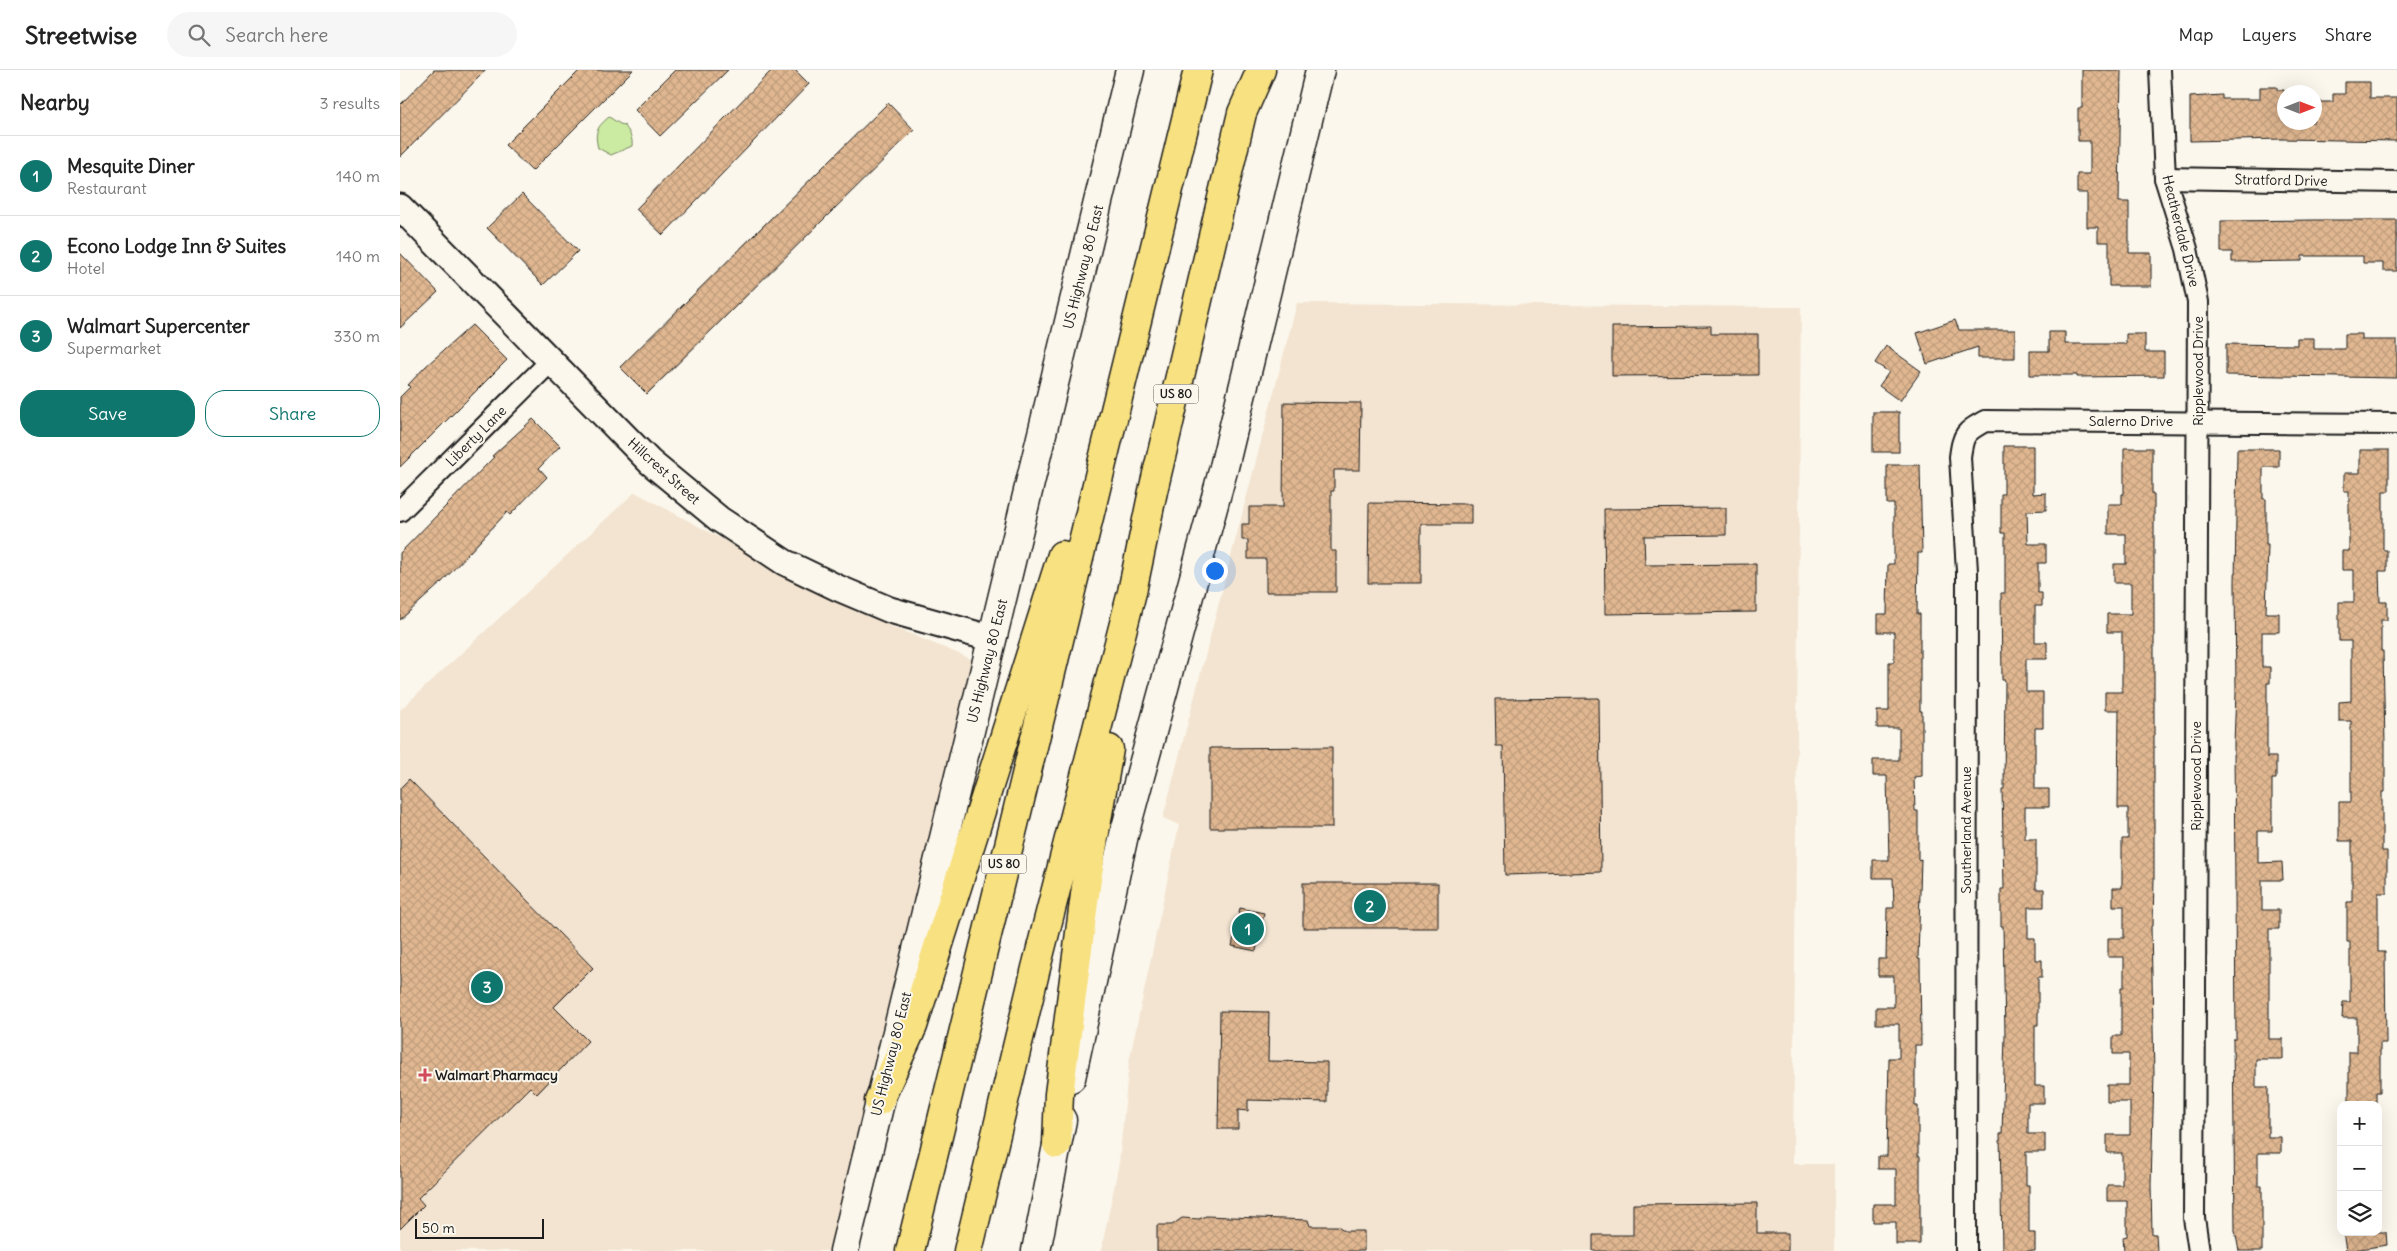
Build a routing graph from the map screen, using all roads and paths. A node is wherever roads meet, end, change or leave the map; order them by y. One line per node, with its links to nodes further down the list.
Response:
1 (1130, 70): 18 (main road, US Highway 80 East)
2 (1198, 70): 16 (highway, US 80)
3 (1253, 70): 7 (highway, US 80)
4 (1261, 70): 7 (highway)
5 (1320, 70): 21 (main road)
6 (2160, 70): 8 (street, Heatherdale Drive)
7 (1242, 113): 19 (highway, US 80)
8 (2166, 178): 9 (street, Stratford Drive); 11 (street, Heatherdale Drive)
9 (2397, 182)
10 (402, 213): 12 (street, Hillcrest Street)
11 (2198, 302): 14 (street, Ripplewood Drive)
12 (552, 360): 17 (street, Liberty Lane); 18 (street, Hillcrest Street)
13 (1985, 421): 14 (street, Salerno Drive); 26 (street, Southerland Avenue)
14 (2198, 421): 15 (street, Salerno Drive); 27 (street, Ripplewood Drive)
15 (2397, 424)
16 (1099, 477): 20 (highway); 23 (highway, US 80)
17 (400, 511)
18 (993, 639): 20 (main road, US Highway 80 East)
19 (1112, 675): 21 (highway); 24 (highway, US 80)
20 (880, 1101): 22 (main road, US Highway 80 East)
21 (1056, 1144): 25 (main road)
22 (844, 1251)
23 (910, 1251)
24 (968, 1251)
25 (1036, 1251)
26 (1966, 1251)
27 (2199, 1251)

